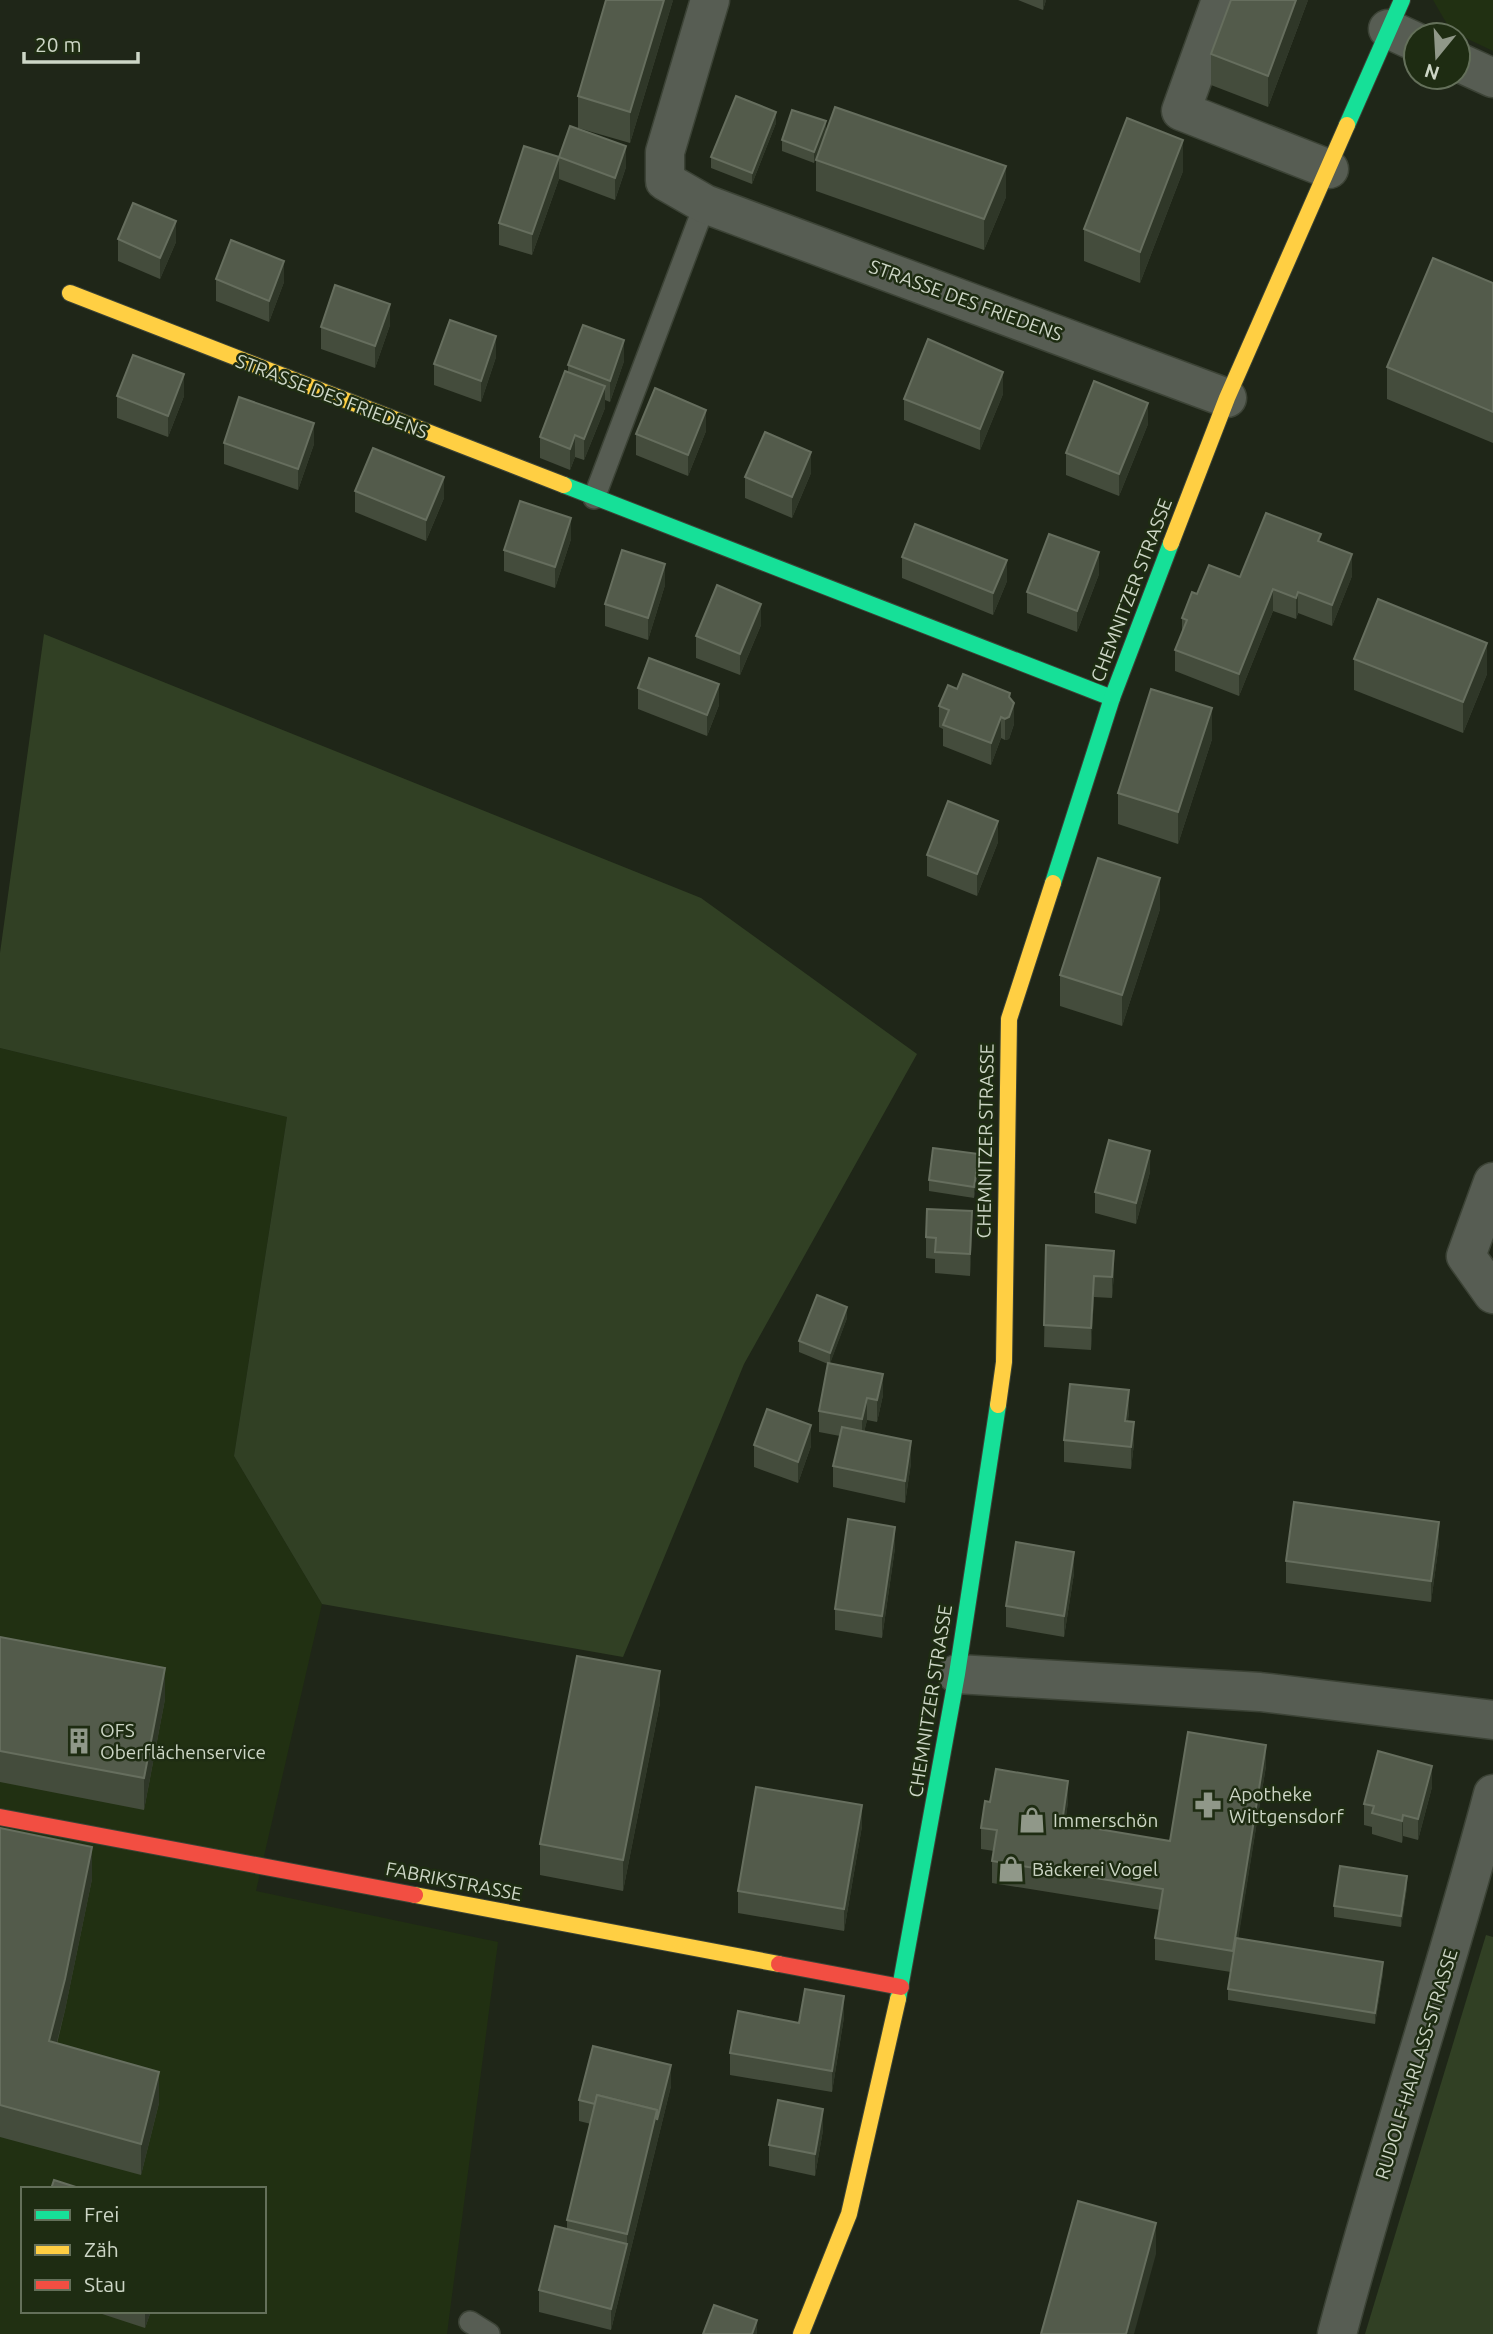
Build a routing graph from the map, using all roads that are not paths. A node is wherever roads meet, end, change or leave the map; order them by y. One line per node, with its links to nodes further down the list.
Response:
1 (710, 0): 7 (street, STRASSE DES FRIEDENS)
2 (1221, 0): 6 (street)
3 (1402, 23): 6 (street, CHEMNITZER STRASSE)
4 (1472, 68): 5 (street)
5 (1493, 78)
6 (1329, 169): 9 (street, CHEMNITZER STRASSE)
7 (705, 204): 9 (street, STRASSE DES FRIEDENS); 10 (lane)
8 (70, 293): 10 (street, STRASSE DES FRIEDENS)
9 (1227, 398): 11 (street, CHEMNITZER STRASSE)
10 (594, 498): 11 (street, STRASSE DES FRIEDENS)
11 (1112, 698): 14 (street, CHEMNITZER STRASSE)
12 (1493, 1182): 13 (street)
13 (1493, 1294)
14 (957, 1674): 15 (street); 18 (street, CHEMNITZER STRASSE)
15 (1493, 1720)
16 (1493, 1794): 22 (street, RUDOLF-HARLASS-STRASSE)
17 (0, 1817): 18 (street, FABRIKSTRASSE)
18 (901, 1987): 21 (street, CHEMNITZER STRASSE)
19 (470, 2322): 20 (lane)
20 (489, 2334)
21 (801, 2334)
22 (1337, 2334)

